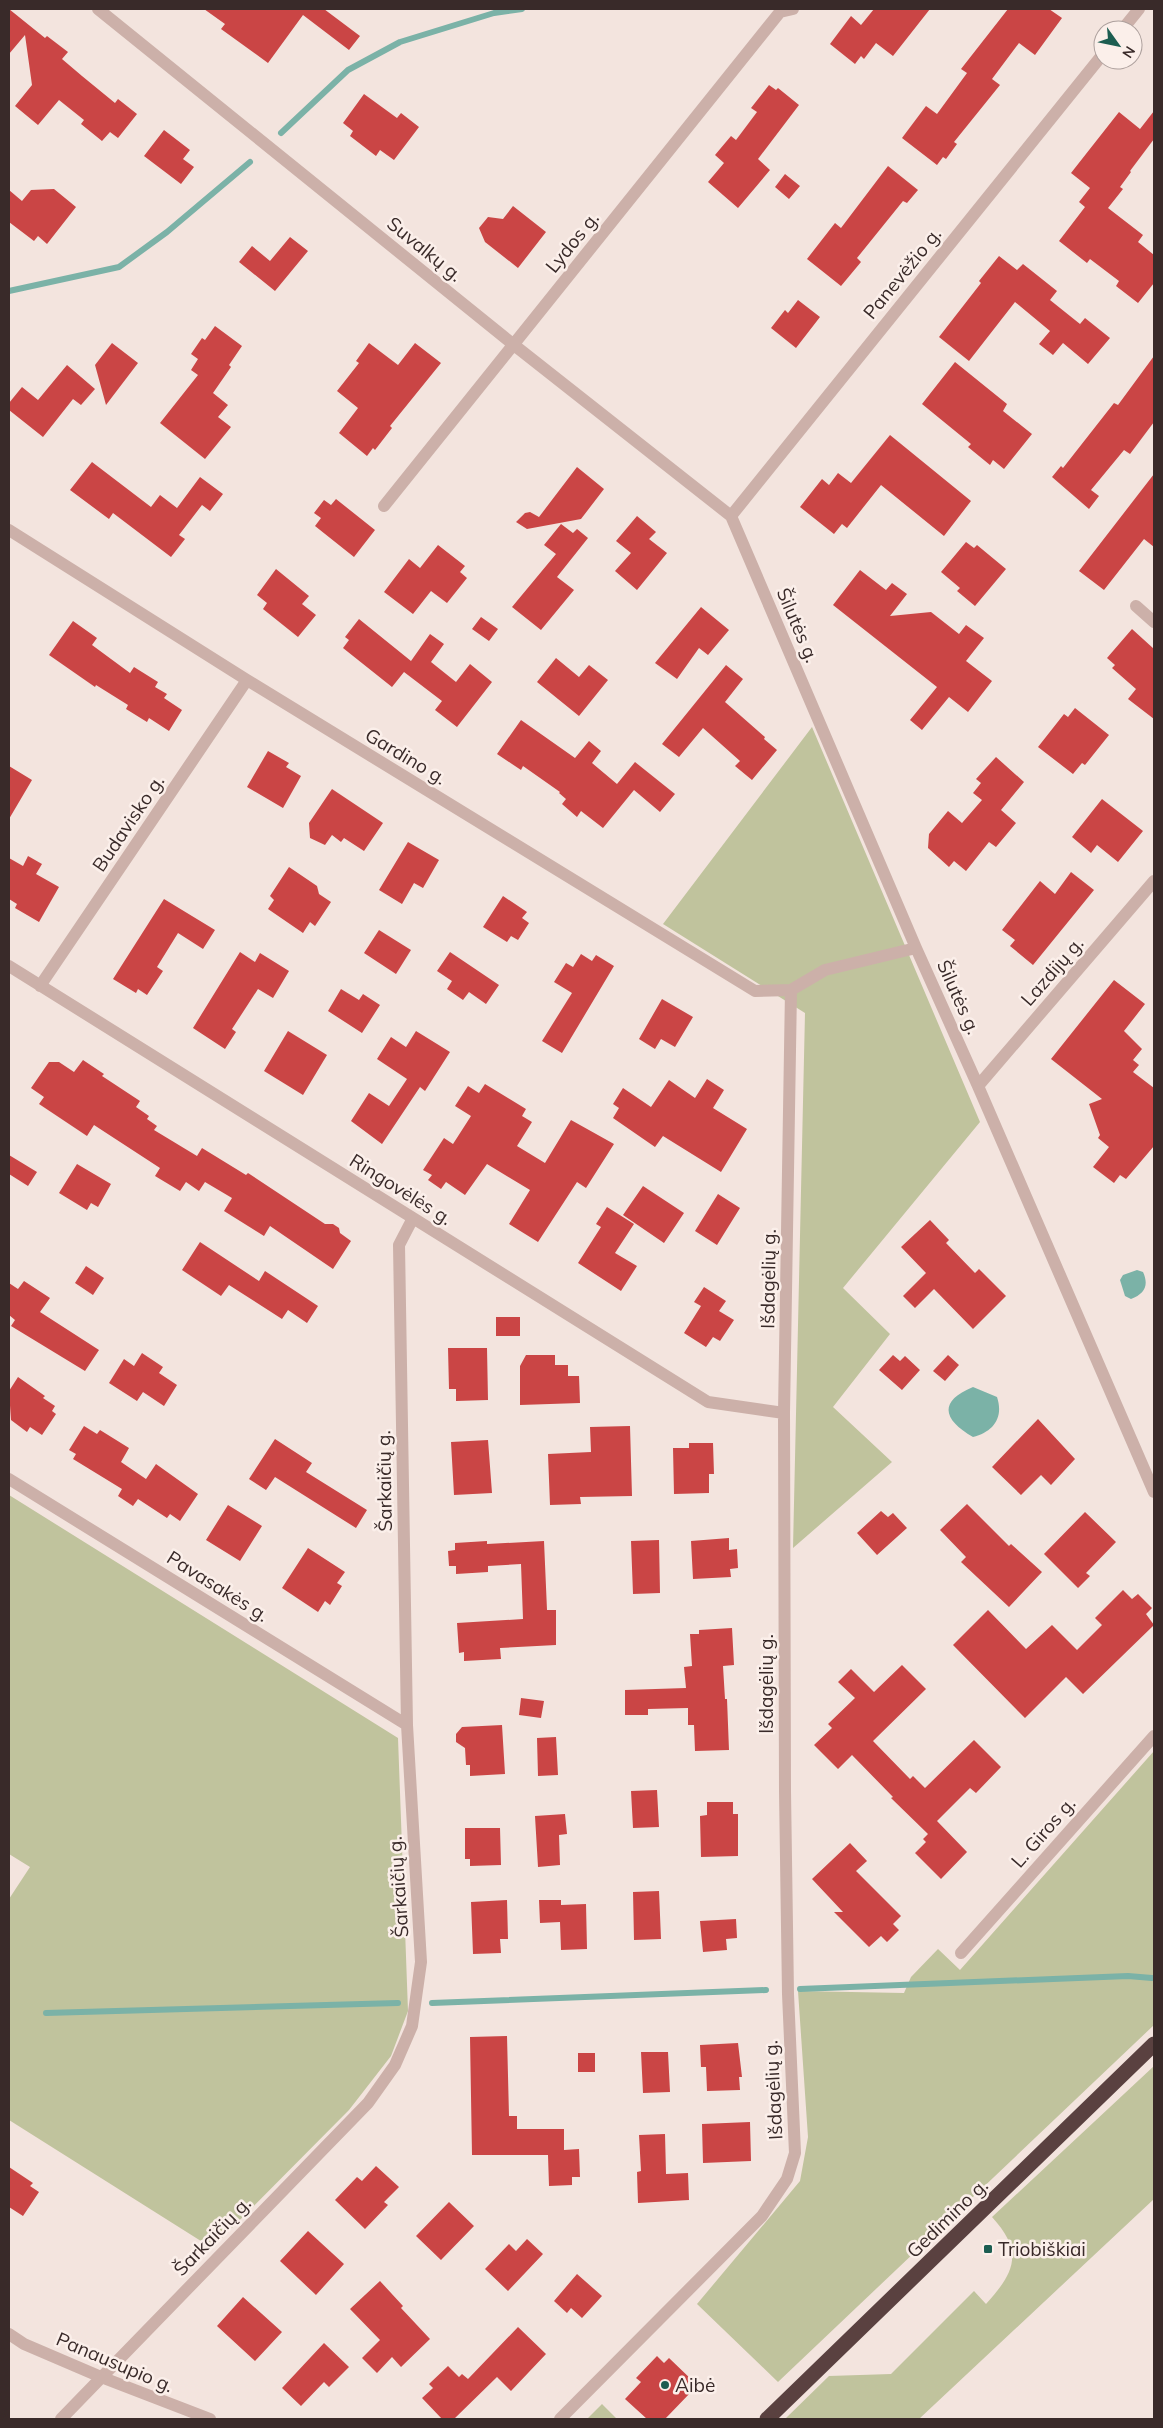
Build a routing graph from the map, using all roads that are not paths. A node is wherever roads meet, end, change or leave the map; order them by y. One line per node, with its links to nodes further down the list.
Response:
1 (98, 9): 6 (street, Suvalkų g.)
2 (793, 9): 6 (street, Lydos g.)
3 (1139, 9): 4 (street)
4 (1130, 20)
5 (1093, 66): 8 (street, Panevėžio g.)
6 (514, 345): 7 (street, Lydos g.); 8 (street, Suvalkų g.)
7 (384, 506)
8 (731, 516): 14 (street, Šilutės g.)
9 (9, 530): 12 (street, Gardino g.)
10 (1136, 606): 11 (street)
11 (1154, 622)
12 (247, 680): 16 (street, Budavisko g.); 17 (street, Gardino g.)
13 (1154, 881): 18 (street, Lazdijų g.)
14 (916, 948): 17 (street); 18 (street, Šilutės g.)
15 (9, 966): 16 (street, Ringovėlės g.)
16 (40, 986): 19 (street, Ringovėlės g.)
17 (791, 990): 20 (street, Išdagėlių g.)
18 (978, 1086): 22 (street, Šilutės g.)
19 (414, 1218): 20 (street, Ringovėlės g.); 23 (street, Šarkaičių g.)
20 (784, 1413): 31 (street, Išdagėlių g.)
21 (9, 1479): 23 (street, Pavasakės g.)
22 (1154, 1492)
23 (406, 1725): 28 (street, Šarkaičių g.)
24 (1154, 1736): 25 (street, L. Giros g.)
25 (961, 1953)
26 (1154, 2044): 32 (highway, Gedimino g.)
27 (9, 2334): 28 (street, Panausupio g.)
28 (101, 2377): 29 (street, Šarkaičių g.); 30 (street, Panausupio g.)
29 (61, 2419)
30 (210, 2419)
31 (560, 2419)
32 (767, 2419)

